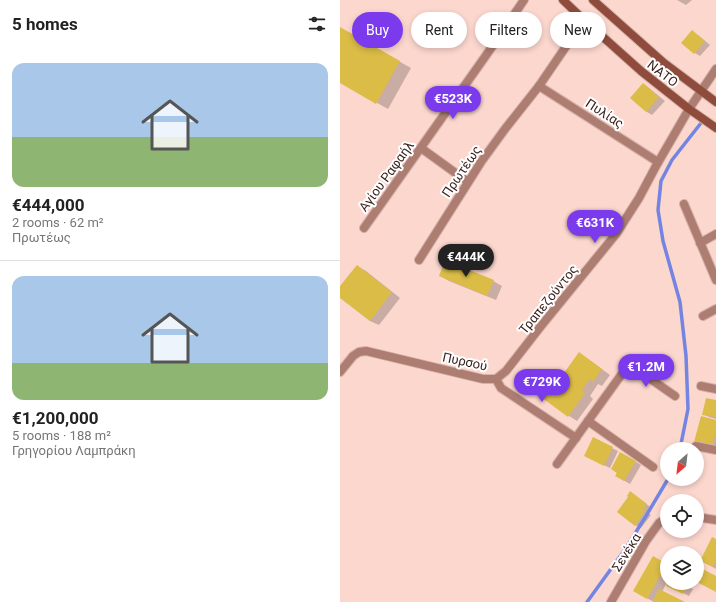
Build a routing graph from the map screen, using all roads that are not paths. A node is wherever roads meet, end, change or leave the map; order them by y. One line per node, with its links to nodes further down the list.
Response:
1 (524, 0): 13 (street, Αγίου Ραφαήλ)
2 (563, 0): 4 (main road, ΝΑΤΟ)
3 (593, 0): 9 (main road, ΝΑΤΟ)
4 (576, 12)
5 (606, 40): 11 (main road, ΝΑΤΟ)
6 (565, 48): 8 (street, Πρωτέως)
7 (716, 69): 9 (street, Τραπεζούντος)
8 (539, 86): 14 (street, Πυλίας); 15 (street, Πρωτέως)
9 (702, 92): 10 (main road, ΝΑΤΟ); 11 (street, Τραπεζούντος)
10 (716, 102)
11 (689, 109): 12 (main road, ΝΑΤΟ); 14 (street, Τραπεζούντος)
12 (716, 128)
13 (421, 148): 15 (street); 17 (street, Αγίου Ραφαήλ)
14 (658, 162): 25 (street, Τραπεζούντος)
15 (468, 182): 20 (street, Πρωτέως)
16 (684, 204): 19 (street)
17 (364, 228)
18 (716, 234): 19 (street)
19 (700, 243): 21 (street)
20 (419, 260)
21 (716, 280)
22 (716, 309): 23 (street)
23 (703, 316)
24 (340, 372): 25 (street, Πυρσού)
25 (496, 379): 30 (street, Πυρσού)
26 (701, 386): 27 (street)
27 (716, 389)
28 (675, 396): 29 (street)
29 (588, 421): 30 (street); 34 (street)
30 (576, 438): 33 (street)
31 (704, 448): 32 (street)
32 (716, 450)
33 (558, 464)
34 (653, 467)
35 (704, 518): 36 (street)
36 (716, 520)
37 (660, 522): 38 (street, Σενέκα)
38 (611, 602)

